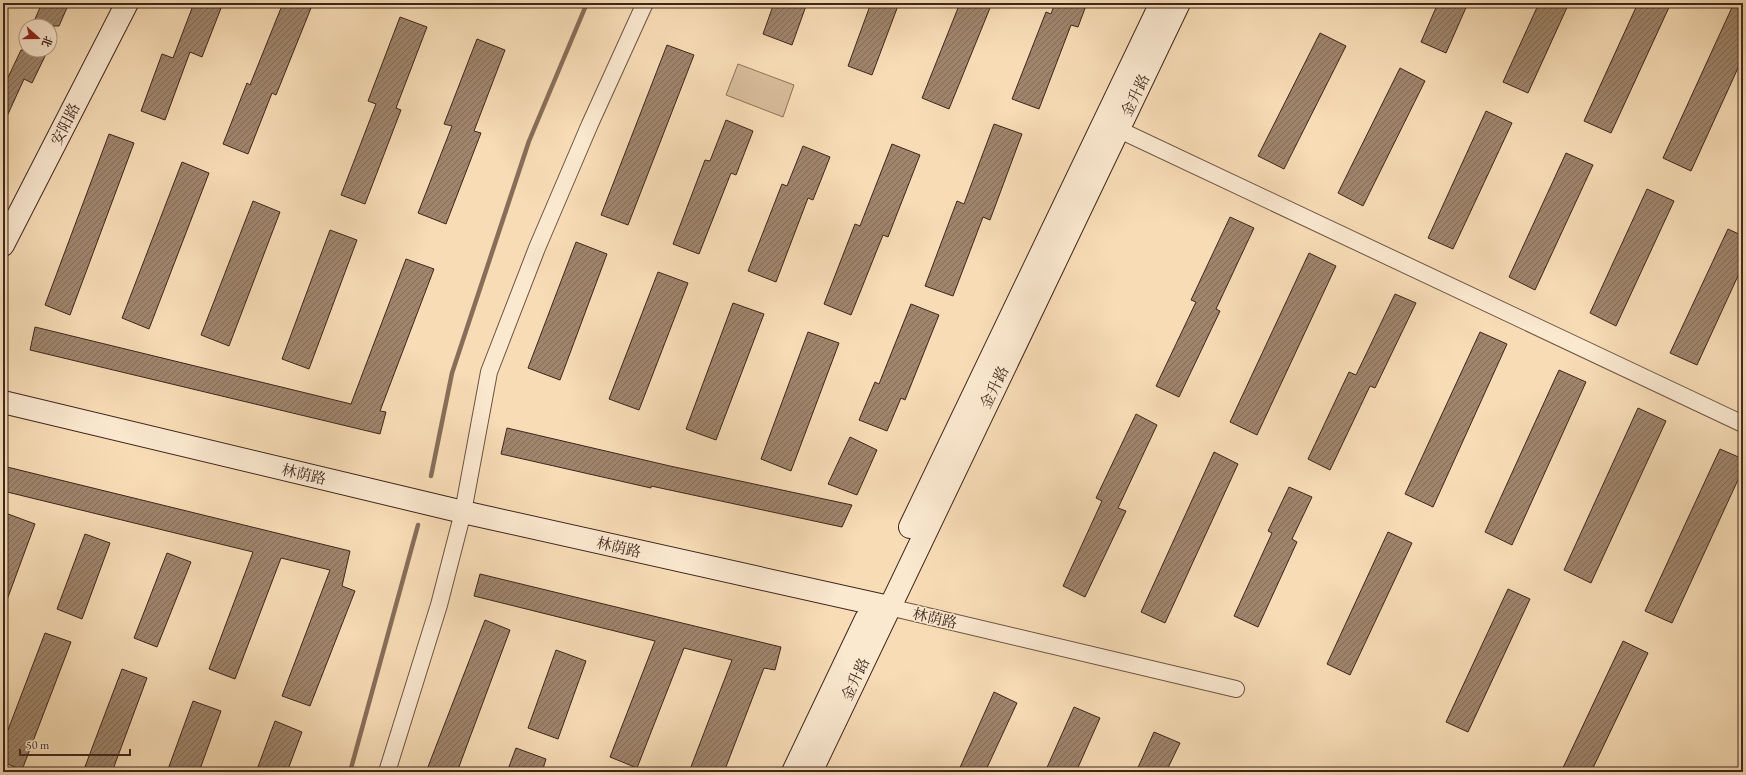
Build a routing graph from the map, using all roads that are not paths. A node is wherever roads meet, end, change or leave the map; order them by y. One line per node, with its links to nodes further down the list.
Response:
1 (127, 3): 6 (main road, 安阳路)
2 (645, 3): 9 (street)
3 (1161, 3): 5 (main road, 金升路)
4 (1179, 3): 5 (main road, 金升路)
5 (1111, 126): 8 (street); 10 (main road, 金升路)
6 (3, 245)
7 (3, 402): 9 (main road, 林荫路)
8 (1743, 424)
9 (463, 512): 10 (main road, 林荫路); 12 (street)
10 (881, 605): 11 (street, 林荫路); 13 (main road, 金升路); 14 (main road, 金升路)
11 (1236, 689)
12 (387, 772)
13 (793, 772)
14 (811, 772)

